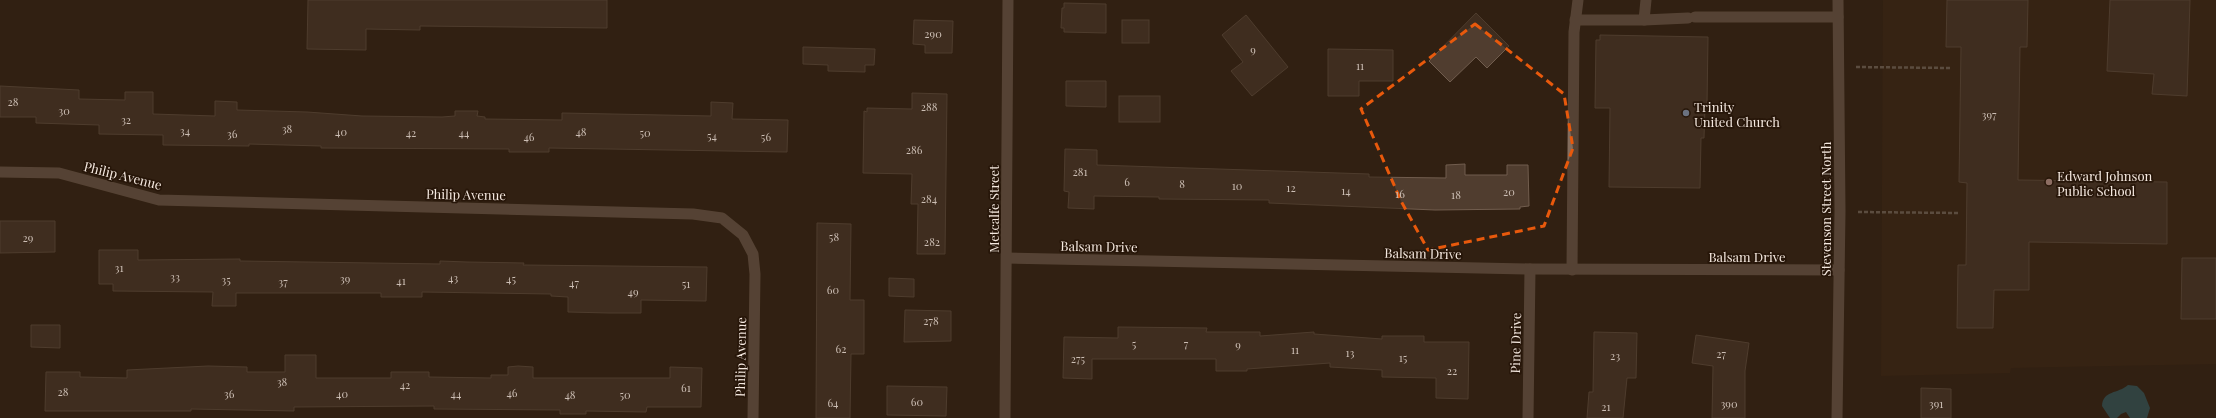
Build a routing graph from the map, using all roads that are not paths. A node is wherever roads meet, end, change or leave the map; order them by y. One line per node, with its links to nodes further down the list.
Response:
1 (1008, 0): 9 (street, Metcalfe Street)
2 (1578, 0): 6 (street)
3 (1646, 0): 7 (street)
4 (1838, 0): 5 (street, Stevenson Street North)
5 (1838, 17): 7 (street); 12 (street, Stevenson Street North)
6 (1576, 20): 7 (street); 11 (street)
7 (1644, 20)
8 (0, 172): 13 (street, Philip Avenue)
9 (1007, 258): 10 (street, Balsam Drive); 14 (street, Metcalfe Street)
10 (1530, 269): 11 (street, Balsam Drive); 15 (street, Pine Drive)
11 (1572, 270): 12 (street, Balsam Drive)
12 (1839, 270): 16 (street, Stevenson Street North)
13 (753, 418)
14 (1005, 418)
15 (1528, 418)
16 (1837, 418)

